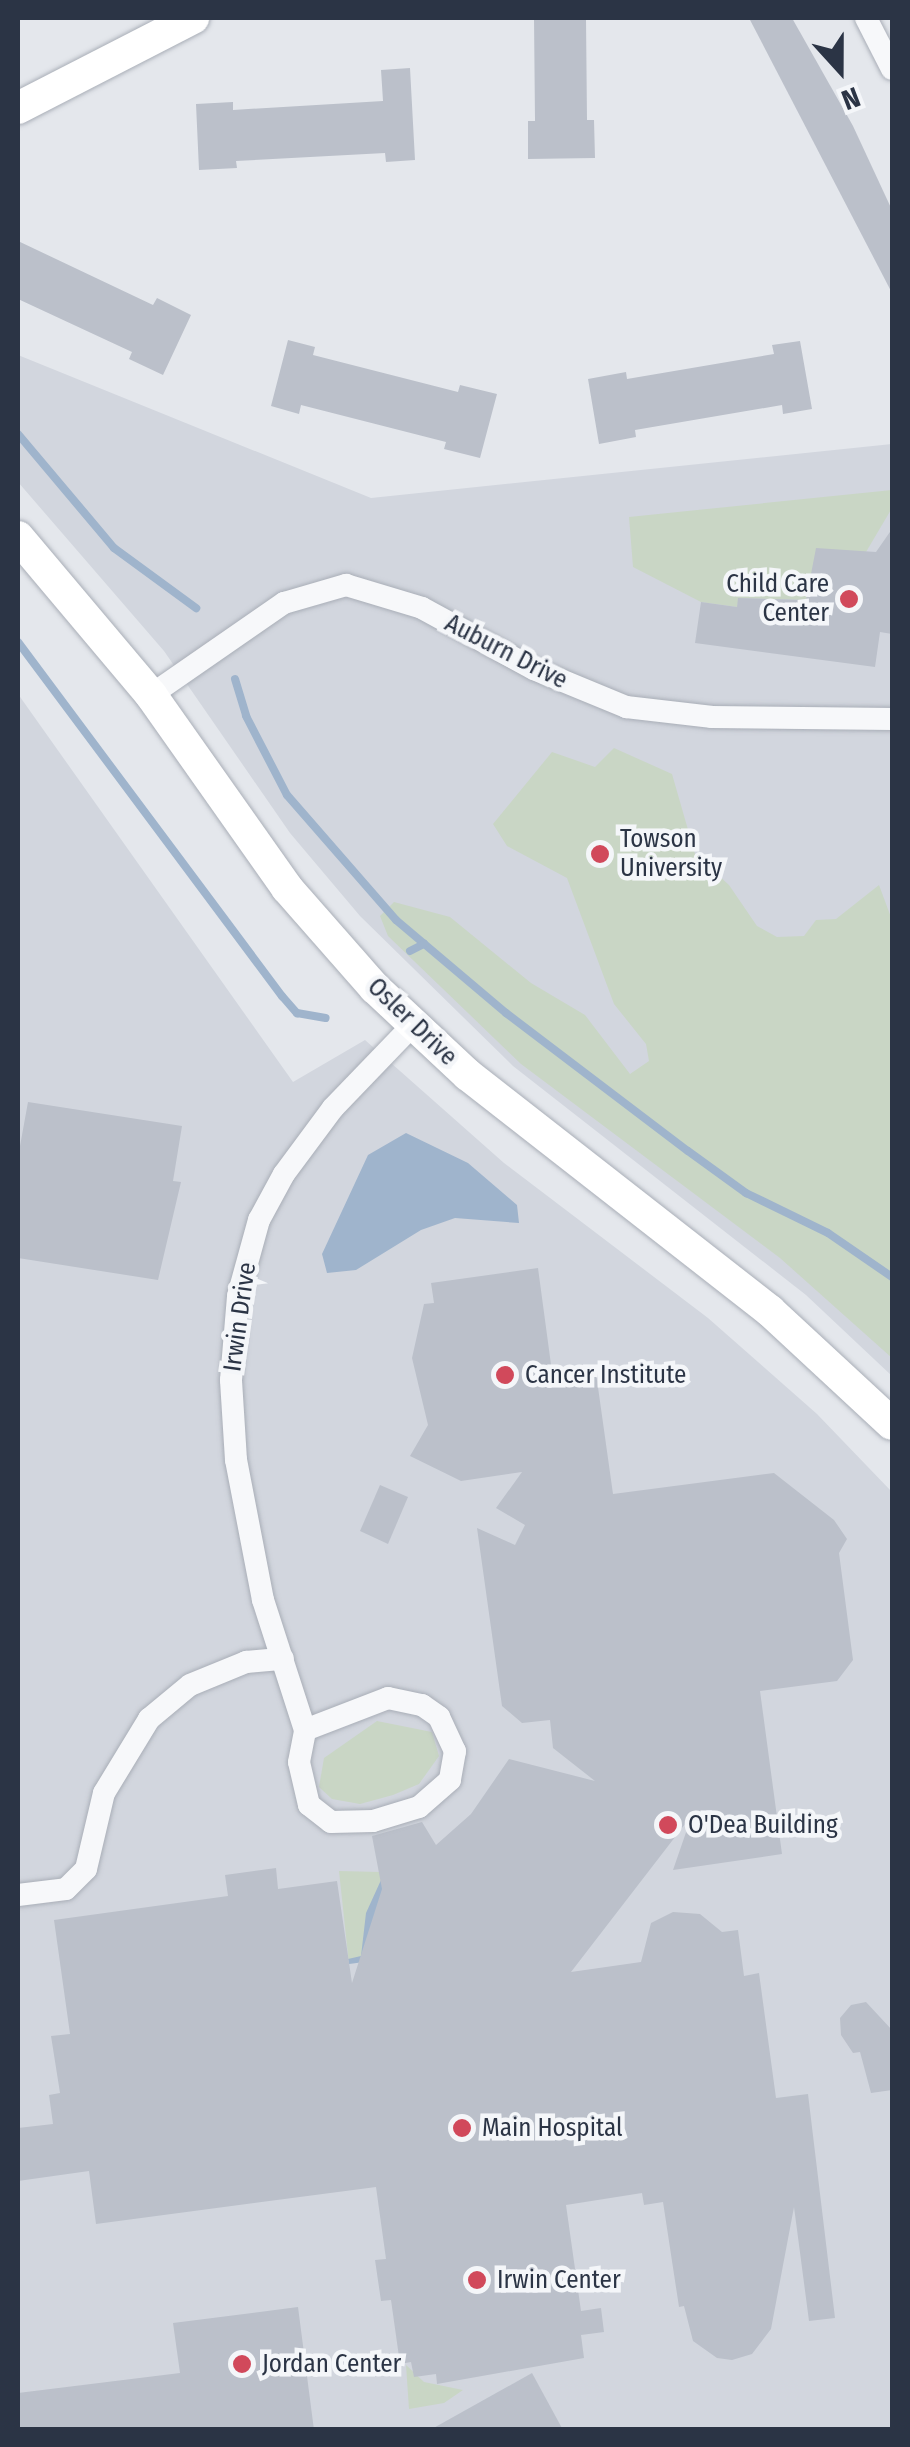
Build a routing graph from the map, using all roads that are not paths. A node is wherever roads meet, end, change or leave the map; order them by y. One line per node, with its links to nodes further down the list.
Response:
1 (193, 18): 5 (street)
2 (866, 18): 3 (street)
3 (885, 36): 4 (street)
4 (892, 70)
5 (18, 108)
6 (18, 537): 7 (street, Osler Drive)
7 (151, 695): 8 (street, Auburn Drive); 9 (street, Osler Drive)
8 (892, 718)
9 (413, 1025): 10 (street, Osler Drive); 11 (street, Irwin Drive)
10 (892, 1424)
11 (282, 1659): 12 (street, Irwin Drive); 13 (street)
12 (305, 1730): 12 (street)
13 (18, 1895)

